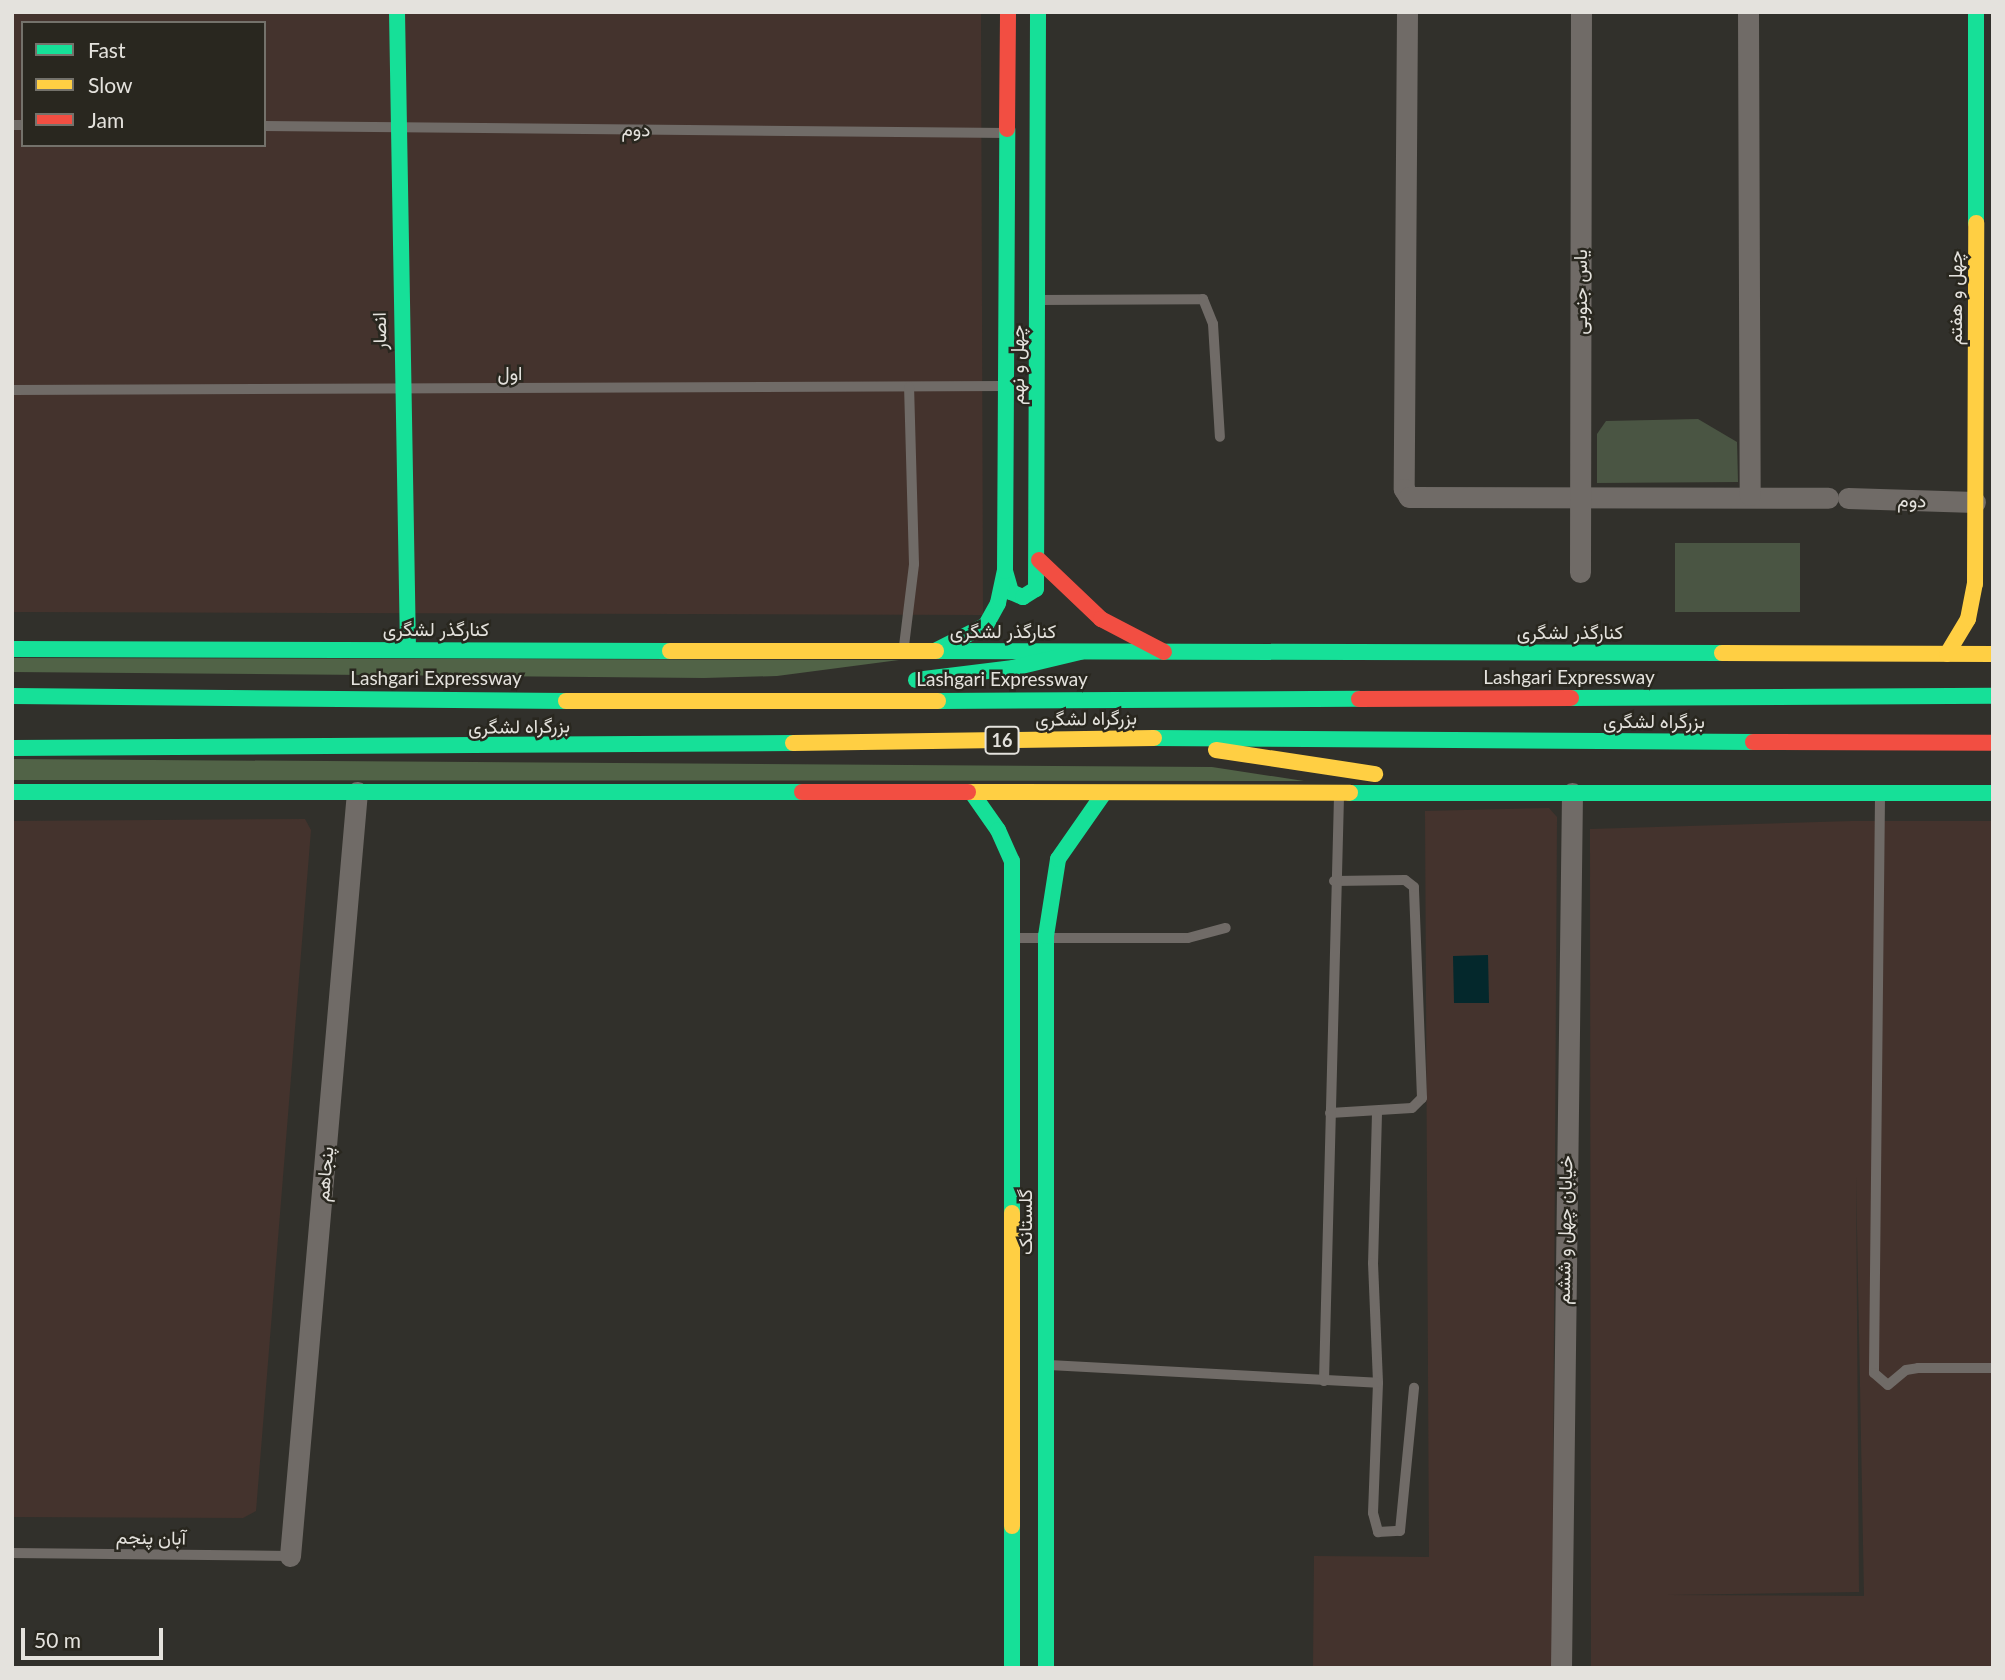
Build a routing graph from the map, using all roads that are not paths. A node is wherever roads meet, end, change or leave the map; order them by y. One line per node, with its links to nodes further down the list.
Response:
1 (397, 12): 9 (main road, انصار)
2 (1007, 12): 10 (main road, چهل و نهم)
3 (1038, 12): 13 (main road, چهل و نهم)
4 (1408, 12): 20 (street, دوم)
5 (1581, 12): 20 (street, یاس جنوبی)
6 (1748, 12): 19 (street)
7 (1976, 12): 11 (main road, چهل و هفتم)
8 (266, 126): 9 (lane, دوم)
9 (398, 127): 10 (lane, دوم); 17 (main road, انصار)
10 (1007, 133): 14 (main road, چهل و نهم)
11 (1976, 147): 12 (main road); 21 (main road, چهل و هفتم)
12 (1993, 147)
13 (1038, 300): 18 (lane); 22 (main road, چهل و نهم)
14 (1007, 386): 15 (lane, اول); 23 (main road, چهل و نهم)
15 (909, 387): 17 (lane, اول); 29 (lane)
16 (12, 390): 17 (lane, اول)
17 (400, 391): 28 (main road, انصار)
18 (1220, 437)
19 (1750, 495): 20 (street, دوم); 21 (street, دوم)
20 (1580, 496): 24 (street, یاس جنوبی)
21 (1975, 502): 25 (main road, چهل و هفتم)
22 (1039, 560): 23 (main road, چهل و نهم); 32 (main road)
23 (1005, 571): 30 (main road, چهل و نهم)
24 (1580, 572)
25 (1975, 584): 26 (main road); 34 (main road, چهل و هفتم)
26 (1993, 599)
27 (12, 649): 28 (main road, کنارگذر لشگری)
28 (408, 650): 29 (main road, کنارگذر لشگری)
29 (903, 651): 30 (main road, کنارگذر لشگری)
30 (933, 651): 31 (main road, کنارگذر لشگری)
31 (1080, 652): 32 (main road, کنارگذر لشگری); 41 (main road)
32 (1164, 652): 33 (main road, کنارگذر لشگری)
33 (1627, 653): 34 (main road, کنارگذر لشگری); 36 (main road)
34 (1947, 654): 35 (main road, کنارگذر لشگری)
35 (1993, 654)
36 (1803, 671)
37 (1884, 679): 38 (main road)
38 (1993, 690)
39 (12, 696): 41 (main road, Lashgari Expressway / 16)
40 (1993, 696): 41 (main road, Lashgari Expressway / 16)
41 (731, 701)
42 (1151, 738): 43 (main road, بزرگراه لشگری / 16); 44 (main road, بزرگراه لشگری / 16); 50 (main road)
43 (1993, 744)
44 (12, 748)
45 (12, 792): 46 (main road)
46 (357, 792): 47 (main road); 66 (street, پنجاهم)
47 (972, 793): 48 (main road); 57 (main road, گلستانک)
48 (1104, 793): 49 (main road); 56 (main road, گلستانک)
49 (1340, 793): 50 (main road); 54 (lane)
50 (1547, 793): 51 (main road)
51 (1572, 793): 52 (main road); 69 (street, خیابان چهل و ششم)
52 (1880, 793): 53 (main road); 61 (lane)
53 (1993, 793)
54 (1334, 881): 58 (lane); 59 (lane)
55 (1226, 928): 56 (lane)
56 (1046, 936): 57 (lane); 60 (main road, گلستانک)
57 (1011, 938): 67 (main road, گلستانک)
58 (1330, 1113): 59 (lane); 62 (lane)
59 (1377, 1113): 63 (lane)
60 (1046, 1364): 62 (lane); 68 (main road, گلستانک)
61 (1993, 1368)
62 (1324, 1381): 63 (lane)
63 (1378, 1383): 64 (lane)
64 (1414, 1388)
65 (12, 1553): 66 (lane, آبان پنجم)
66 (290, 1556)
67 (1012, 1668)
68 (1046, 1668)
69 (1560, 1668)

